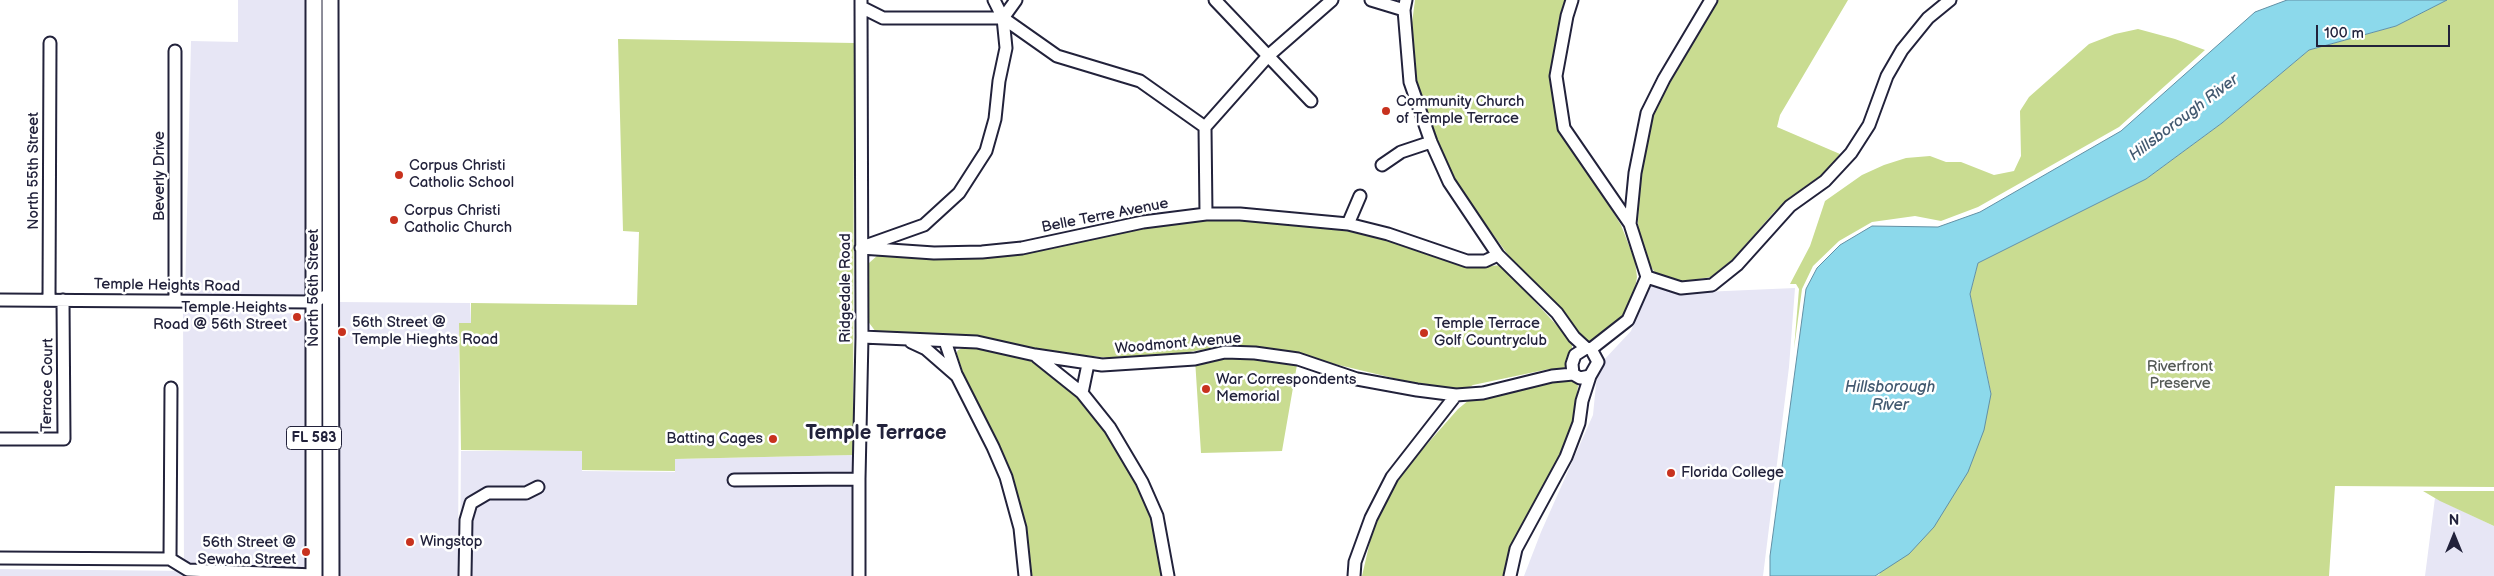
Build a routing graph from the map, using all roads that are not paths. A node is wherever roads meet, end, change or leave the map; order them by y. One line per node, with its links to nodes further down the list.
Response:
1 (314, 0): 17 (main road, North 56th Street / FL 583)
2 (330, 0): 18 (main road, North 56th Street / FL 583)
3 (994, 0): 13 (street)
4 (1016, 0): 13 (street)
5 (1214, 0): 16 (street)
6 (1332, 0): 16 (street)
7 (1371, 0): 12 (street)
8 (1572, 0): 27 (street)
9 (1711, 0): 27 (street)
10 (1950, 0): 31 (street)
11 (861, 4): 13 (street); 29 (street, Ridgedale Road)
12 (1405, 5): 21 (street)
13 (1003, 18): 20 (street); 29 (street)
14 (50, 43): 34 (street, North 55th Street)
15 (175, 51): 36 (street, Beverly Drive)
16 (1268, 56): 19 (street); 20 (street)
17 (314, 76): 18 (main road); 22 (main road, North 56th Street / FL 583)
18 (330, 76): 28 (main road, North 56th Street / FL 583)
19 (1311, 101)
20 (1205, 127): 25 (street)
21 (1431, 142): 23 (street); 30 (street)
22 (314, 161): 28 (main road); 37 (main road, North 56th Street / FL 583)
23 (1382, 165)
24 (1360, 196): 26 (street)
25 (1206, 214): 26 (street, Belle Terre Avenue); 29 (street, Belle Terre Avenue)
26 (1348, 224): 30 (street, Belle Terre Avenue)
27 (1630, 224): 31 (street)
28 (331, 225): 32 (main road, North 56th Street / FL 583)
29 (861, 248): 39 (street, Ridgedale Road)
30 (1498, 255): 40 (street)
31 (1647, 277): 38 (street)
32 (331, 293): 37 (street, Temple Heights Road); 54 (main road, North 56th Street / FL 583)
33 (0, 300): 34 (street, Temple Heights Road)
34 (49, 300): 35 (street, Temple Heights Road)
35 (63, 300): 36 (street, Temple Heights Road); 53 (street, Terrace Court)
36 (175, 301): 37 (street, Temple Heights Road)
37 (314, 302): 48 (main road, North 56th Street / FL 583)
38 (1616, 332): 43 (street, Woodmont Avenue); 45 (street)
39 (862, 337): 41 (street, Woodmont Avenue); 55 (street, Ridgedale Road)
40 (1574, 337): 43 (street); 47 (street)
41 (904, 339): 42 (street, Woodmont Avenue); 49 (street)
42 (945, 341): 44 (street, Woodmont Avenue); 49 (street)
43 (1588, 349): 45 (street); 47 (street, Woodmont Avenue)
44 (1035, 355): 46 (street, Woodmont Avenue); 51 (street)
45 (1598, 362): 47 (street)
46 (1088, 364): 51 (street); 52 (street, Woodmont Avenue)
47 (1578, 369): 52 (street, Woodmont Avenue); 68 (street)
48 (314, 376): 54 (main road); 58 (main road, North 56th Street / FL 583)
49 (956, 376): 65 (street)
50 (171, 388): 60 (street)
51 (1082, 393): 66 (street)
52 (1456, 395): 67 (street)
53 (0, 439)
54 (331, 450): 61 (main road, North 56th Street / FL 583)
55 (858, 479): 56 (street); 64 (street, Ridgedale Road)
56 (734, 480)
57 (538, 486): 63 (street)
58 (314, 504): 61 (main road); 62 (main road, North 56th Street / FL 583)
59 (0, 558): 60 (street)
60 (170, 559): 62 (street)
61 (331, 569)
62 (315, 576)
63 (465, 576)
64 (860, 576)
65 (1024, 576)
66 (1168, 576)
67 (1354, 576)
68 (1510, 576)

